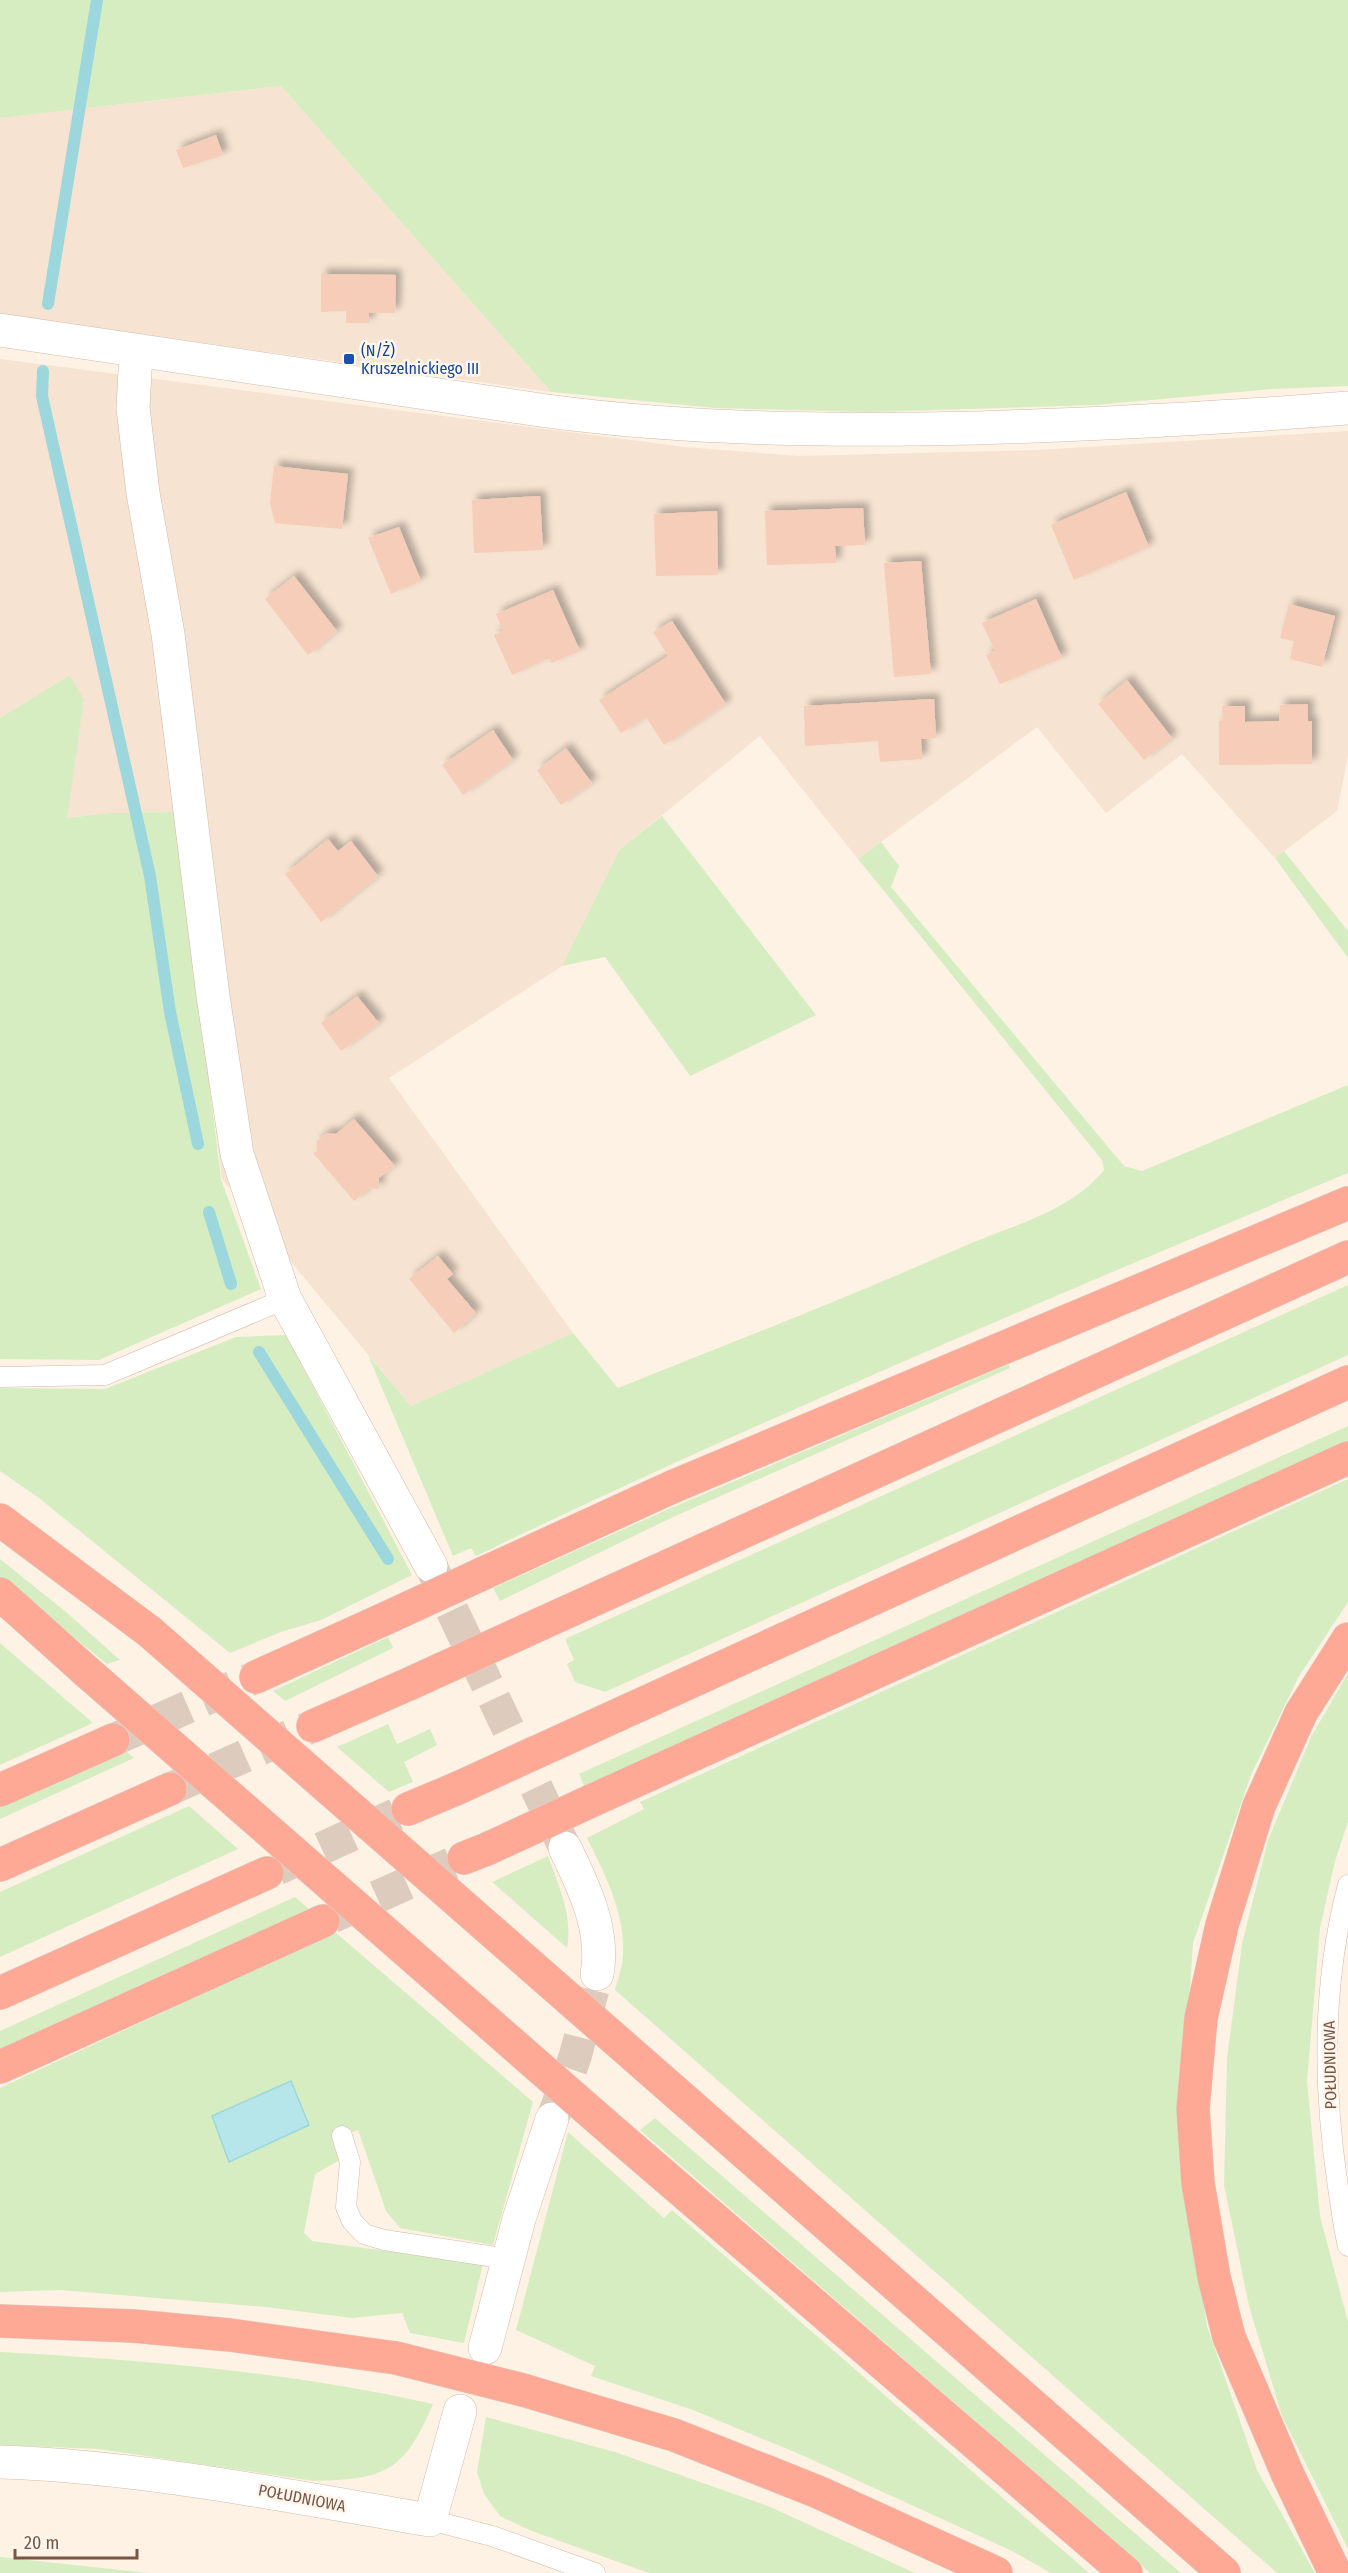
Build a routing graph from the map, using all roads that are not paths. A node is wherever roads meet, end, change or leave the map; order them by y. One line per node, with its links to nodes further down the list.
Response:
1 (0, 330): 2 (street)
2 (136, 352): 3 (street); 6 (street)
3 (1348, 408)
4 (1348, 1203): 14 (highway, bridge)
5 (1348, 1257): 15 (highway, bridge)
6 (285, 1299): 7 (lane); 11 (street)
7 (0, 1377)
8 (1348, 1382): 19 (highway, bridge)
9 (1348, 1458): 21 (highway, bridge)
10 (0, 1520): 41 (highway, bridge)
11 (431, 1566)
12 (0, 1594): 40 (highway, bridge)
13 (1348, 1640): 42 (highway)
14 (256, 1677)
15 (313, 1726)
16 (112, 1740): 18 (highway)
17 (170, 1789): 22 (highway)
18 (0, 1790)
19 (408, 1809)
20 (565, 1848): 26 (street)
21 (476, 1854)
22 (0, 1865)
23 (267, 1873): 27 (highway)
24 (1348, 1884): 31 (lane, POŁUDNIOWA)
25 (322, 1921): 28 (highway)
26 (597, 1974)
27 (0, 1993)
28 (0, 2067)
29 (552, 2119): 32 (street)
30 (342, 2136): 32 (lane)
31 (1348, 2246)
32 (508, 2259): 34 (street)
33 (0, 2321): 39 (highway, bridge)
34 (485, 2348)
35 (460, 2411): 37 (street)
36 (0, 2463): 37 (street, POŁUDNIOWA)
37 (430, 2520): 38 (lane, POŁUDNIOWA)
38 (596, 2573)
39 (996, 2573)
40 (1126, 2573)
41 (1224, 2573)
42 (1335, 2573)

